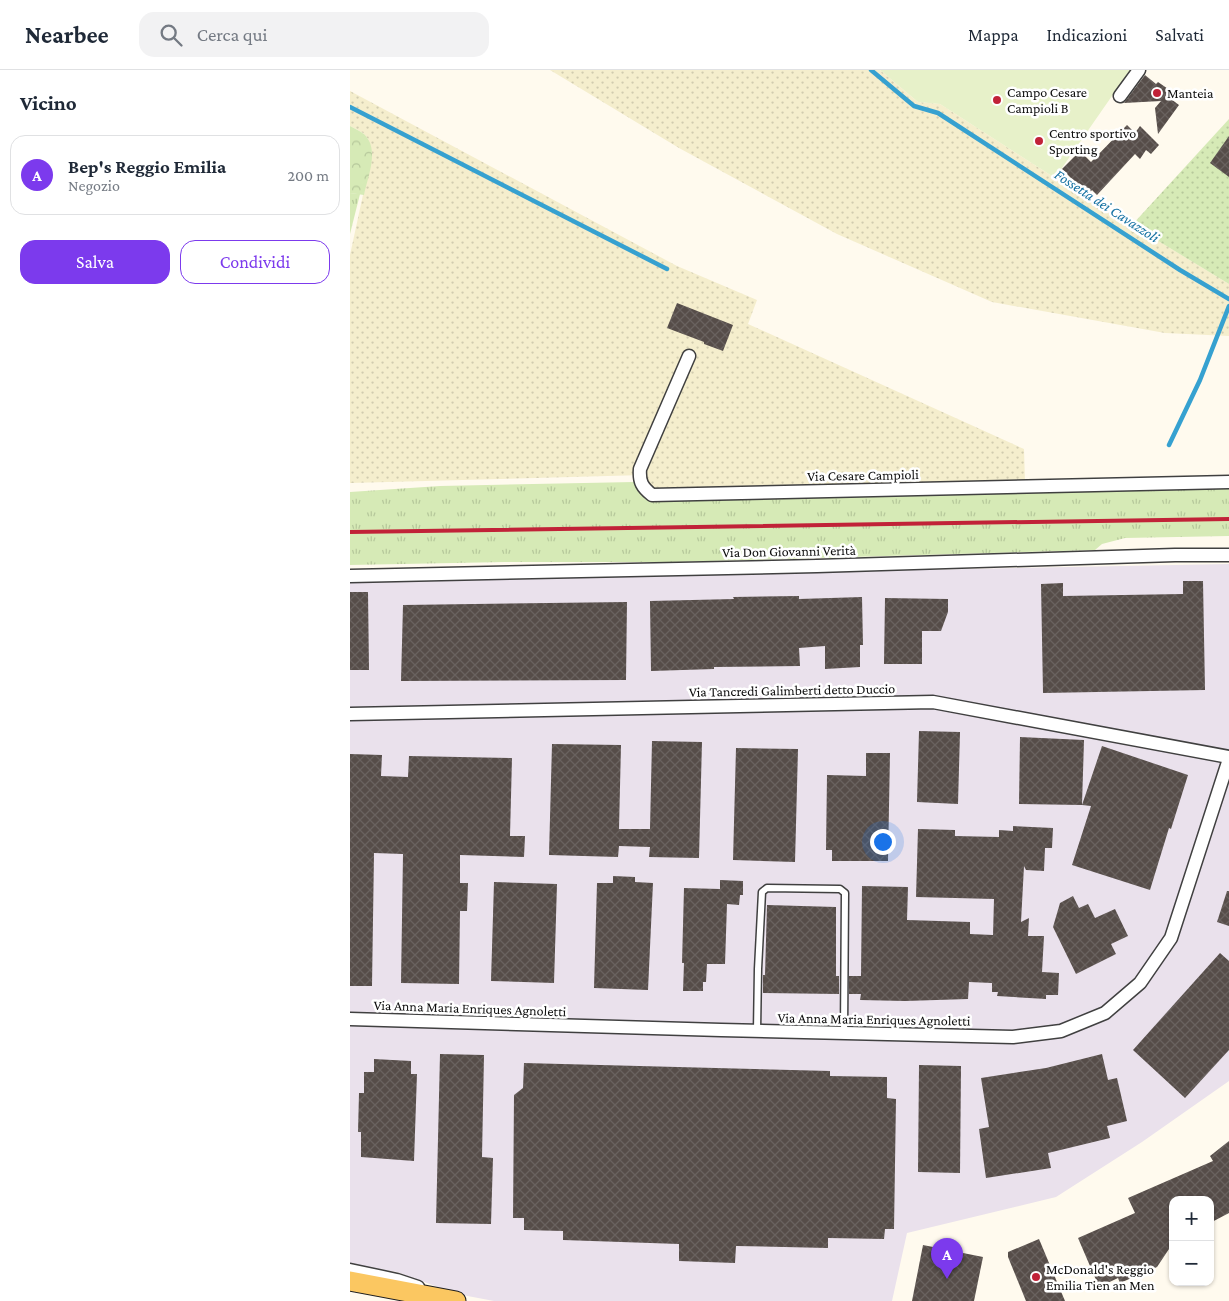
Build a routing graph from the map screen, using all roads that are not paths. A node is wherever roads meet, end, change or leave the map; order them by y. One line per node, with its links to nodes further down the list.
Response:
1 (1139, 70): 2 (street)
2 (1120, 96)
3 (688, 356): 4 (street, Via Cesare Campioli)
4 (1229, 482)
5 (1228, 556): 6 (street, Via Don Giovanni Verità)
6 (350, 576)
7 (350, 714): 8 (street, Via Tancredi Galimberti detto Duccio)
8 (1229, 758): 11 (street, Via Anna Maria Enriques Agnoletti)
9 (350, 1019): 10 (street, Via Anna Maria Enriques Agnoletti)
10 (757, 1031): 11 (street, Via Anna Maria Enriques Agnoletti); 11 (lane)
11 (844, 1033)
12 (350, 1270): 14 (street)
13 (350, 1282): 14 (main road)
14 (449, 1300)

